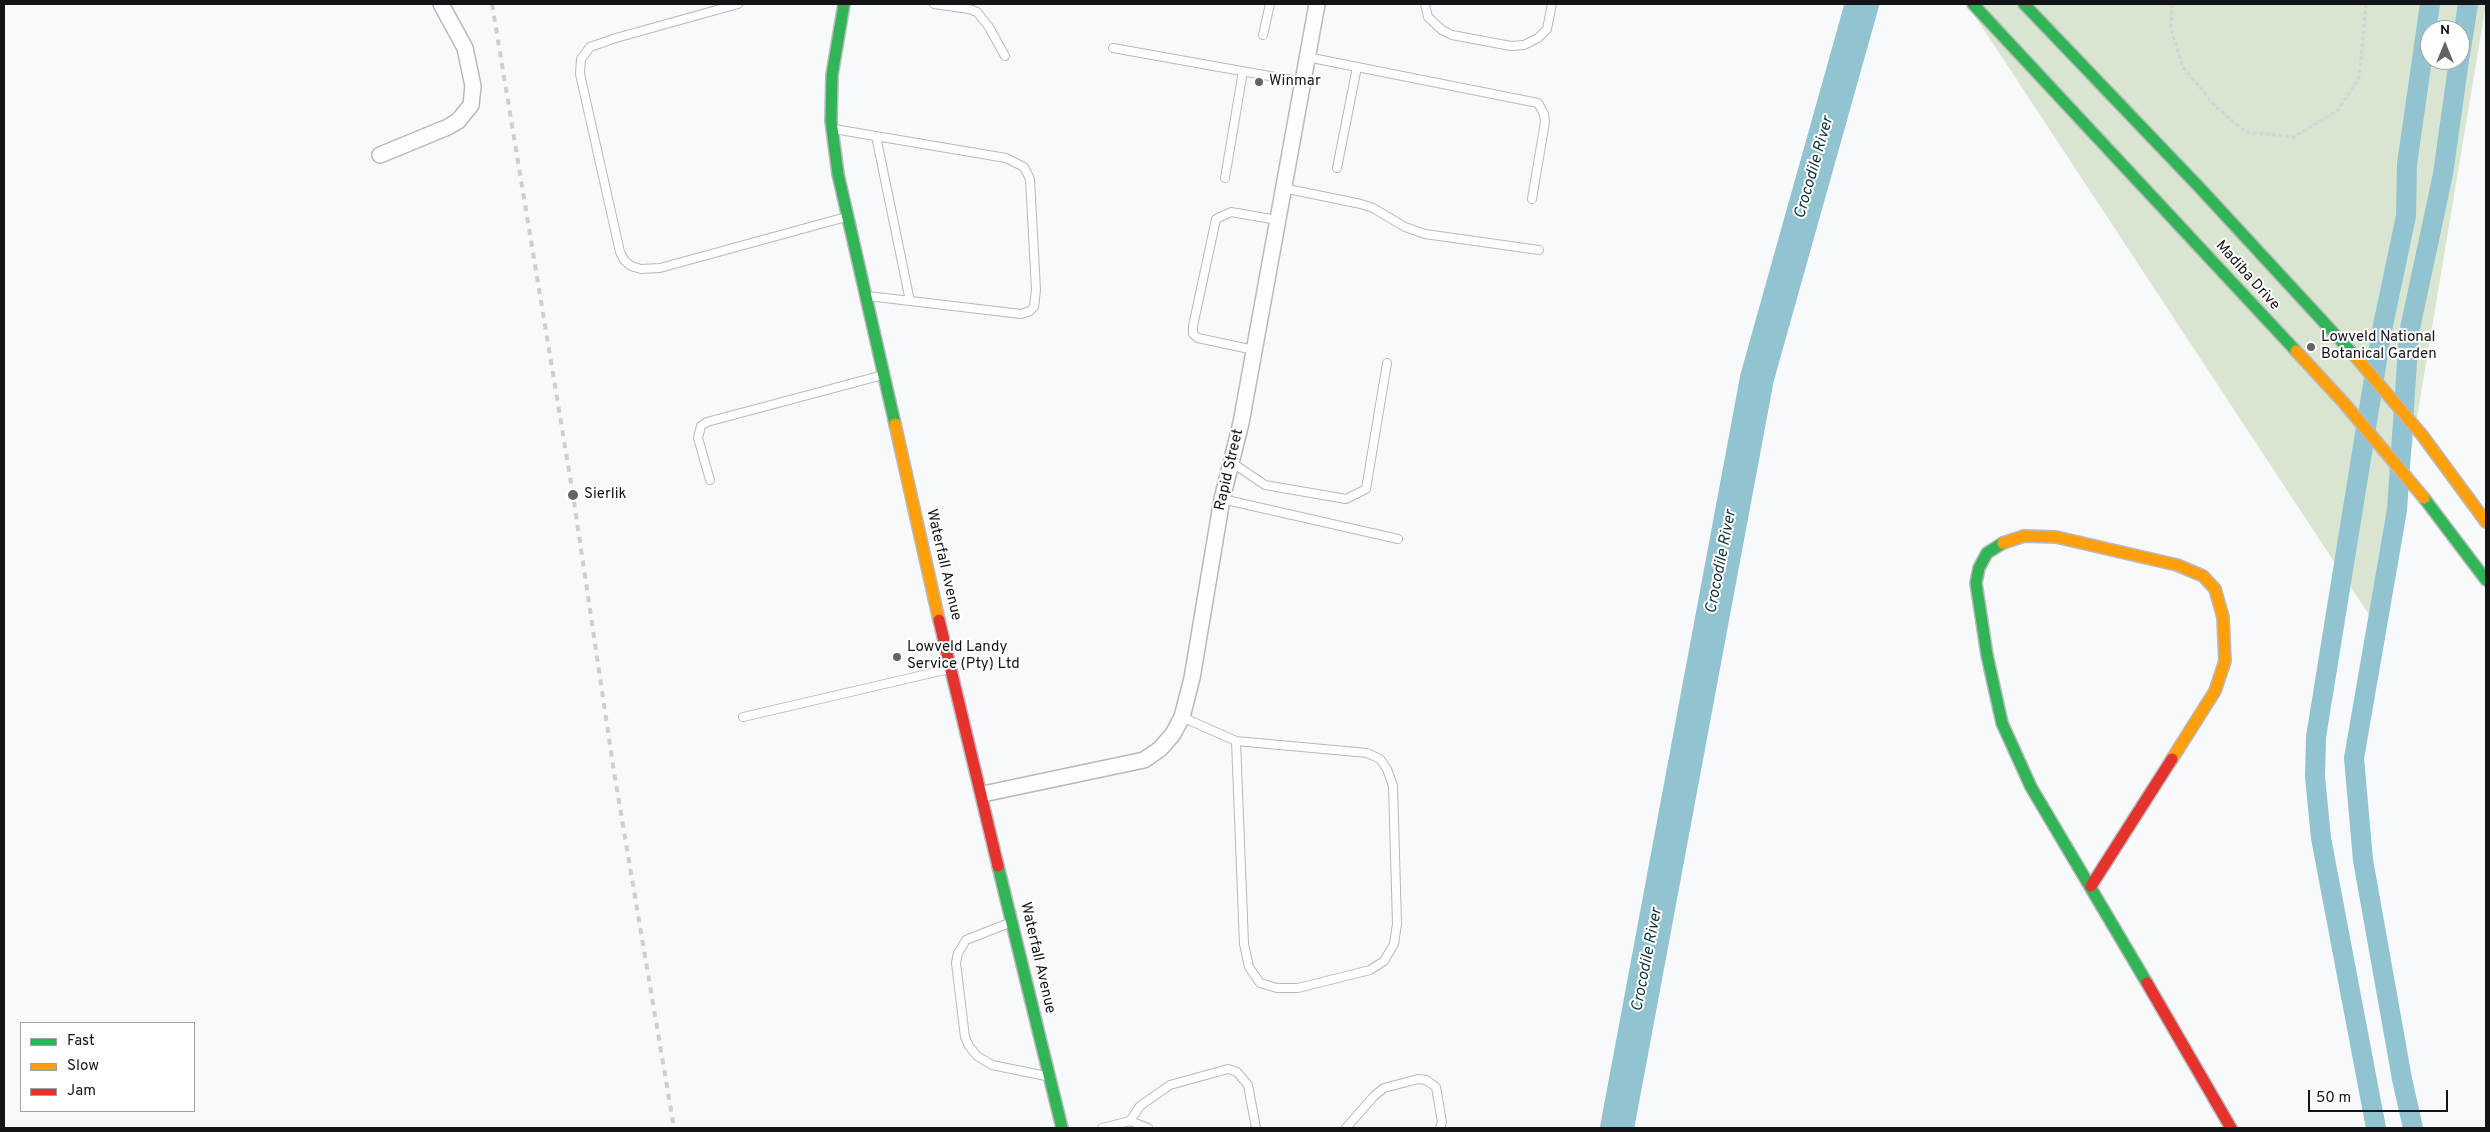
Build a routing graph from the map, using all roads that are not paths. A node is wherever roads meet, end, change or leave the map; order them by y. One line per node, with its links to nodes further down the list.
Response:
1 (441, 4): 20 (street)
2 (738, 4): 25 (lane)
3 (844, 4): 18 (street, Waterfall Avenue)
4 (934, 4): 13 (lane)
5 (1270, 4): 11 (lane)
6 (1317, 4): 14 (street, Rapid Street)
7 (1425, 4): 8 (lane)
8 (1552, 4)
9 (1974, 4): 38 (street, Madiba Drive)
10 (2024, 4): 36 (street, Madiba Drive)
11 (1263, 35)
12 (1113, 48): 16 (lane)
13 (1005, 56)
14 (1307, 57): 15 (lane); 17 (street, Rapid Street)
15 (1357, 67): 21 (lane); 24 (lane)
16 (1243, 71): 17 (lane); 22 (lane)
17 (1303, 82): 23 (street, Rapid Street)
18 (832, 129): 19 (lane); 25 (street, Waterfall Avenue)
19 (876, 136): 29 (lane); 29 (lane)
20 (380, 154)
21 (1337, 168)
22 (1225, 178)
23 (1283, 188): 26 (street, Rapid Street); 27 (lane)
24 (1532, 199)
25 (848, 217): 28 (street, Waterfall Avenue)
26 (1278, 220): 30 (street, Rapid Street); 30 (lane)
27 (1539, 250)
28 (866, 295): 29 (lane); 32 (street, Waterfall Avenue)
29 (910, 301)
30 (1254, 350): 33 (street, Rapid Street)
31 (1388, 363): 33 (lane)
32 (885, 374): 34 (lane); 39 (street, Waterfall Avenue)
33 (1231, 462): 35 (street, Rapid Street)
34 (710, 480)
35 (1222, 499): 37 (lane); 40 (street, Rapid Street)
36 (2486, 522)
37 (1398, 539)
38 (2486, 580)
39 (950, 669): 41 (lane); 43 (street, Waterfall Avenue)
40 (1182, 717): 42 (lane); 43 (street, Rapid Street)
41 (743, 718)
42 (1236, 740): 42 (lane)
43 (983, 794): 45 (street, Waterfall Avenue)
44 (2091, 886): 44 (street); 54 (street)
45 (1013, 922): 46 (street, Waterfall Avenue); 46 (lane)
46 (1050, 1077): 48 (street, Waterfall Avenue)
47 (1130, 1121): 49 (lane); 50 (lane); 51 (lane)
48 (1062, 1128)
49 (1102, 1128)
50 (1148, 1128)
51 (1256, 1128)
52 (1346, 1128): 53 (lane)
53 (1440, 1128)
54 (2230, 1128)

